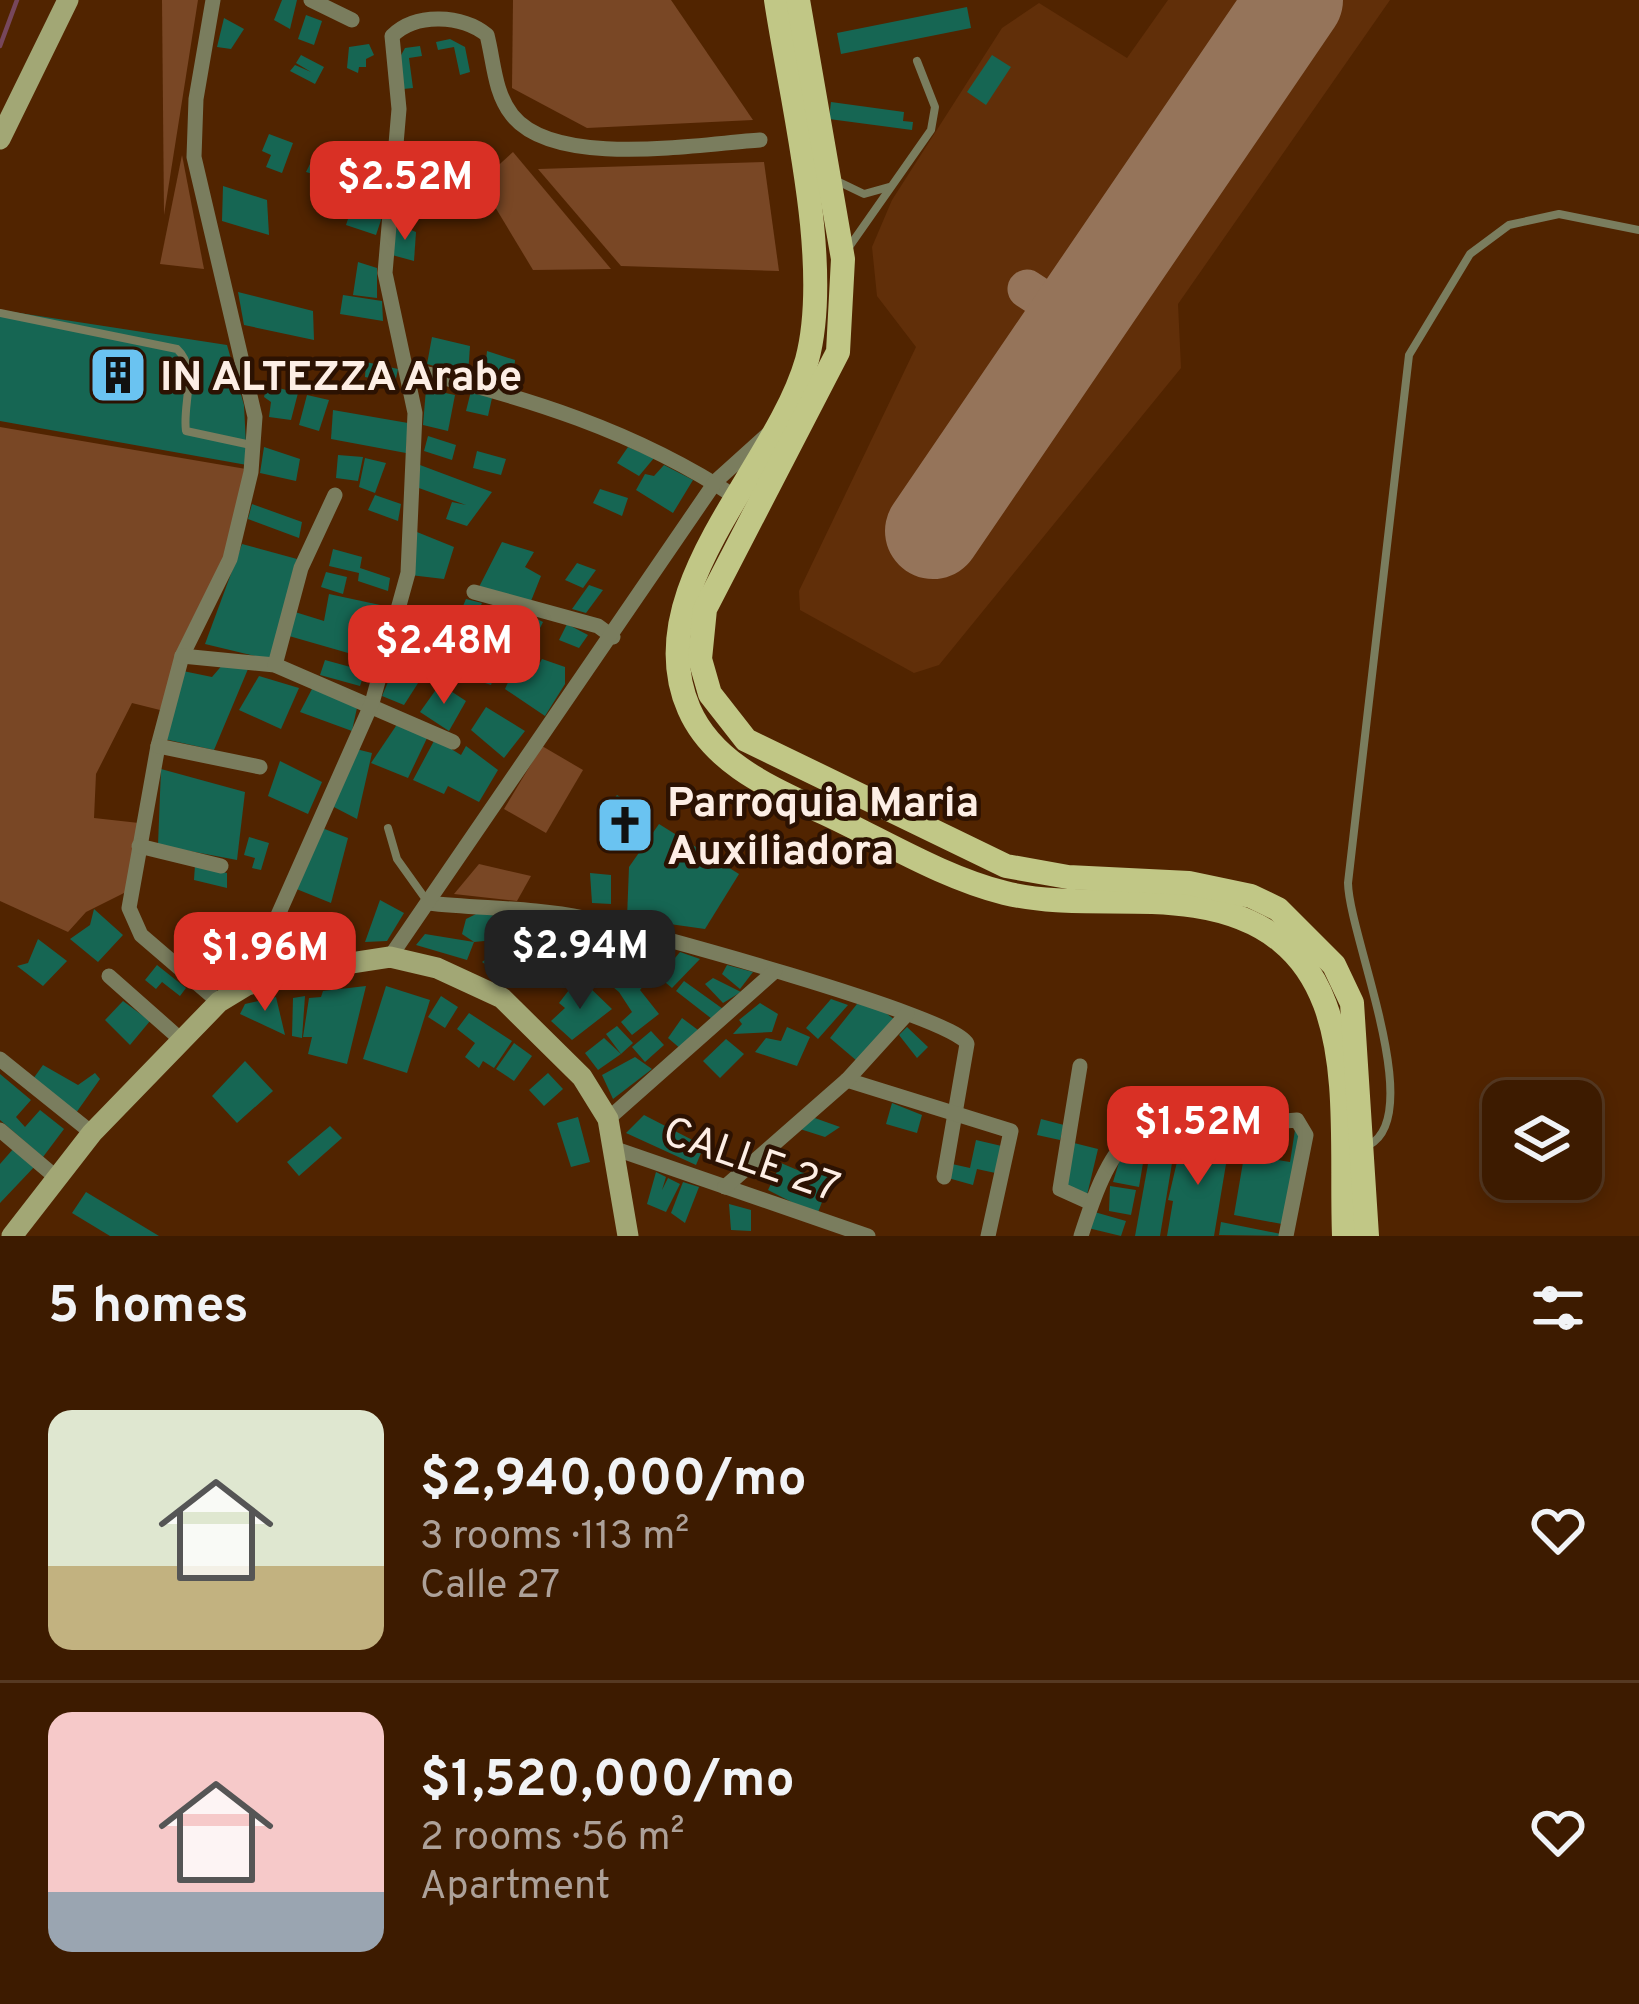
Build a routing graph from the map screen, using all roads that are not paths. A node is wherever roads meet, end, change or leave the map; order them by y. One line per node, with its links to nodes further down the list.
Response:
1 (68, 0): 8 (main road)
2 (213, 0): 17 (street)
3 (311, 0): 6 (street)
4 (776, 0): 16 (main road)
5 (798, 0): 10 (main road)
6 (352, 20)
7 (917, 62): 11 (lane)
8 (0, 139)
9 (760, 140): 15 (street)
10 (827, 167): 11 (lane); 13 (main road)
11 (891, 186): 13 (lane)
12 (1639, 230): 48 (lane)
13 (843, 259): 48 (main road)
14 (0, 313): 17 (lane)
15 (407, 369): 18 (street); 25 (street)
16 (772, 431): 18 (street); 20 (main road)
17 (253, 445): 23 (street)
18 (716, 481): 20 (street); 22 (street)
19 (334, 495): 24 (street)
20 (737, 498): 59 (main road)
21 (474, 592): 22 (street)
22 (613, 637): 32 (street)
23 (182, 656): 24 (street); 27 (street)
24 (275, 665): 25 (street)
25 (372, 703): 26 (street); 36 (street)
26 (453, 742)
27 (158, 746): 28 (street); 30 (street)
28 (260, 767)
29 (388, 828): 32 (lane)
30 (139, 846): 31 (street); 37 (street)
31 (221, 866)
32 (428, 903): 33 (street); 34 (street)
33 (390, 957): 36 (main road); 44 (main road)
34 (775, 971): 38 (street); 44 (street, CALLE 27)
35 (109, 976): 39 (street)
36 (248, 985): 37 (main road)
37 (219, 1002): 39 (main road)
38 (907, 1014): 42 (street); 43 (street)
39 (179, 1038): 46 (main road)
40 (0, 1059): 46 (street)
41 (1080, 1066): 52 (street)
42 (847, 1080): 43 (street); 51 (street)
43 (953, 1111): 49 (street); 56 (street)
44 (608, 1119): 47 (main road)
45 (0, 1130): 50 (street)
46 (92, 1133): 50 (main road)
47 (613, 1148): 51 (street, CALLE 27); 54 (main road)
48 (1362, 1148): 60 (main road)
49 (944, 1178)
50 (58, 1179): 53 (main road)
51 (725, 1186): 55 (street, CALLE 27)
52 (1091, 1203): 57 (street); 58 (street)
53 (11, 1236)
54 (628, 1236)
55 (868, 1236)
56 (988, 1236)
57 (1081, 1236)
58 (1286, 1236)
59 (1344, 1236)
60 (1366, 1236)

